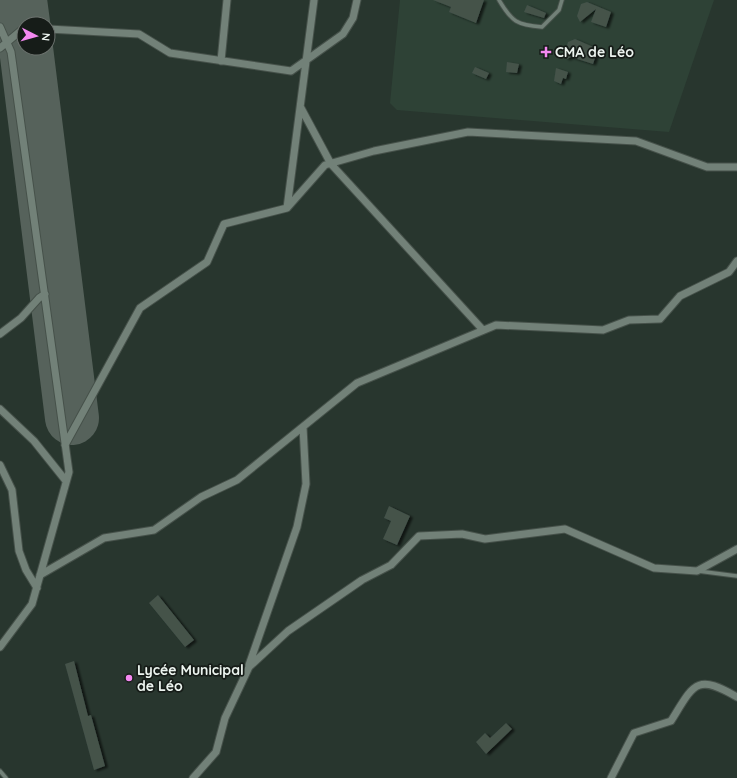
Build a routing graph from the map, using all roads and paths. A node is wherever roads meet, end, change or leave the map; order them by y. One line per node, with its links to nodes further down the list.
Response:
1 (227, 0): 12 (street)
2 (314, 0): 11 (street)
3 (357, 0): 11 (street)
4 (499, 0): 5 (lane)
5 (562, 0)
6 (0, 27): 9 (street)
7 (56, 29): 12 (street)
8 (16, 35): 9 (street)
9 (6, 43): 10 (street); 18 (street)
10 (0, 48)
11 (307, 59): 12 (street); 13 (street)
12 (221, 61)
13 (301, 107): 14 (street); 16 (street)
14 (331, 164): 15 (street); 16 (street); 19 (street)
15 (737, 167)
16 (287, 208): 23 (street)
17 (737, 261): 19 (street)
18 (45, 294): 20 (street); 23 (street)
19 (483, 330): 22 (street)
20 (0, 334)
21 (0, 409): 25 (street)
22 (303, 427): 28 (street); 32 (street)
23 (65, 445): 25 (street)
24 (0, 465): 30 (street)
25 (66, 481): 28 (street)
26 (737, 548): 27 (street)
27 (697, 571): 29 (lane); 32 (street)
28 (40, 575): 30 (street)
29 (737, 576)
30 (37, 588): 31 (street)
31 (0, 647)
32 (249, 668): 36 (street)
33 (737, 697): 37 (street)
34 (0, 771): 35 (lane)
35 (6, 778)
36 (193, 778)
37 (611, 778)

